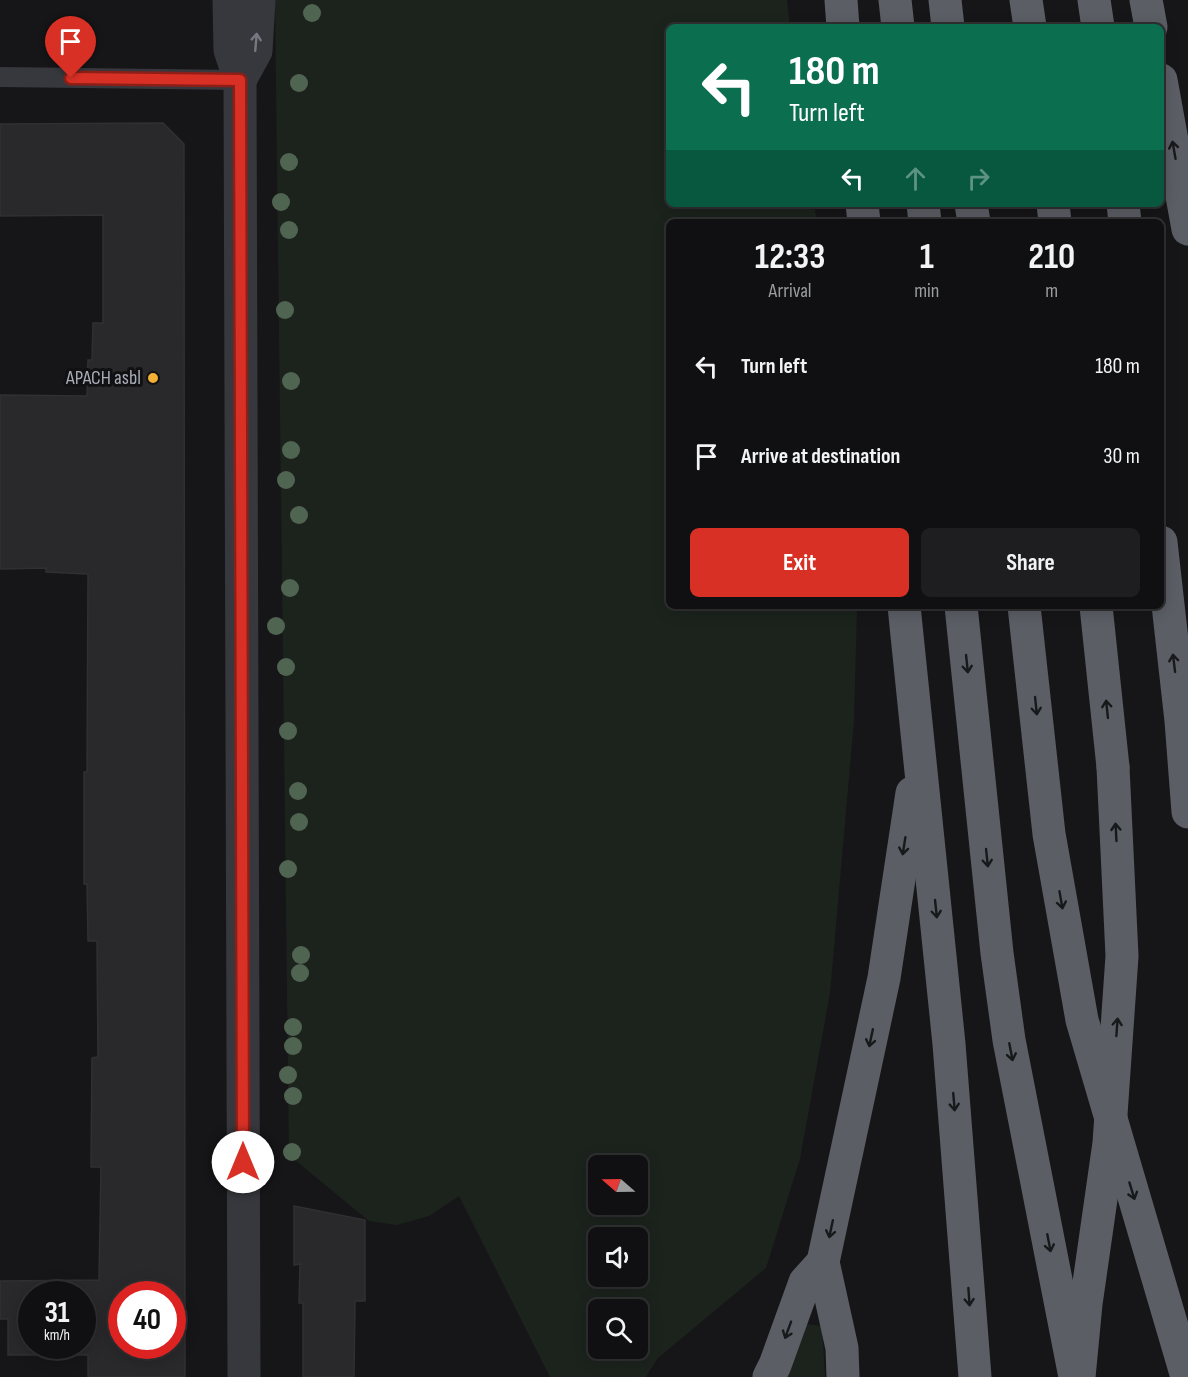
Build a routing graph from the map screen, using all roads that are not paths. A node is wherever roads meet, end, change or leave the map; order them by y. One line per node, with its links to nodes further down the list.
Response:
1 (229, 0): 16 (street)
2 (259, 0): 16 (street, one-way to 2)
3 (841, 0): 9 (highway)
4 (894, 0): 10 (highway)
5 (945, 0): 11 (highway)
6 (1026, 0): 12 (highway)
7 (1094, 0): 13 (highway)
8 (1146, 0): 14 (highway)
9 (843, 24)
10 (898, 24)
11 (948, 24)
12 (1030, 24)
13 (1098, 24)
14 (1150, 24)
15 (0, 77): 16 (lane)
16 (240, 80): 27 (street)
17 (1164, 97): 18 (highway, one-way to 17)
18 (1188, 229)
19 (1164, 570): 25 (highway, one-way to 19)
20 (904, 609): 24 (highway)
21 (961, 609): 31 (highway, one-way to 31)
22 (1024, 609): 32 (highway, one-way to 32)
23 (1096, 609): 31 (highway, one-way to 23, bridge)
24 (919, 747): 26 (highway, one-way to 26); 30 (highway, one-way to 30)
25 (1188, 812)
26 (824, 1262): 28 (highway, one-way to 28); 29 (highway)
27 (244, 1377)
28 (769, 1377)
29 (843, 1377)
30 (975, 1377)
31 (1077, 1377)
32 (1187, 1377)

